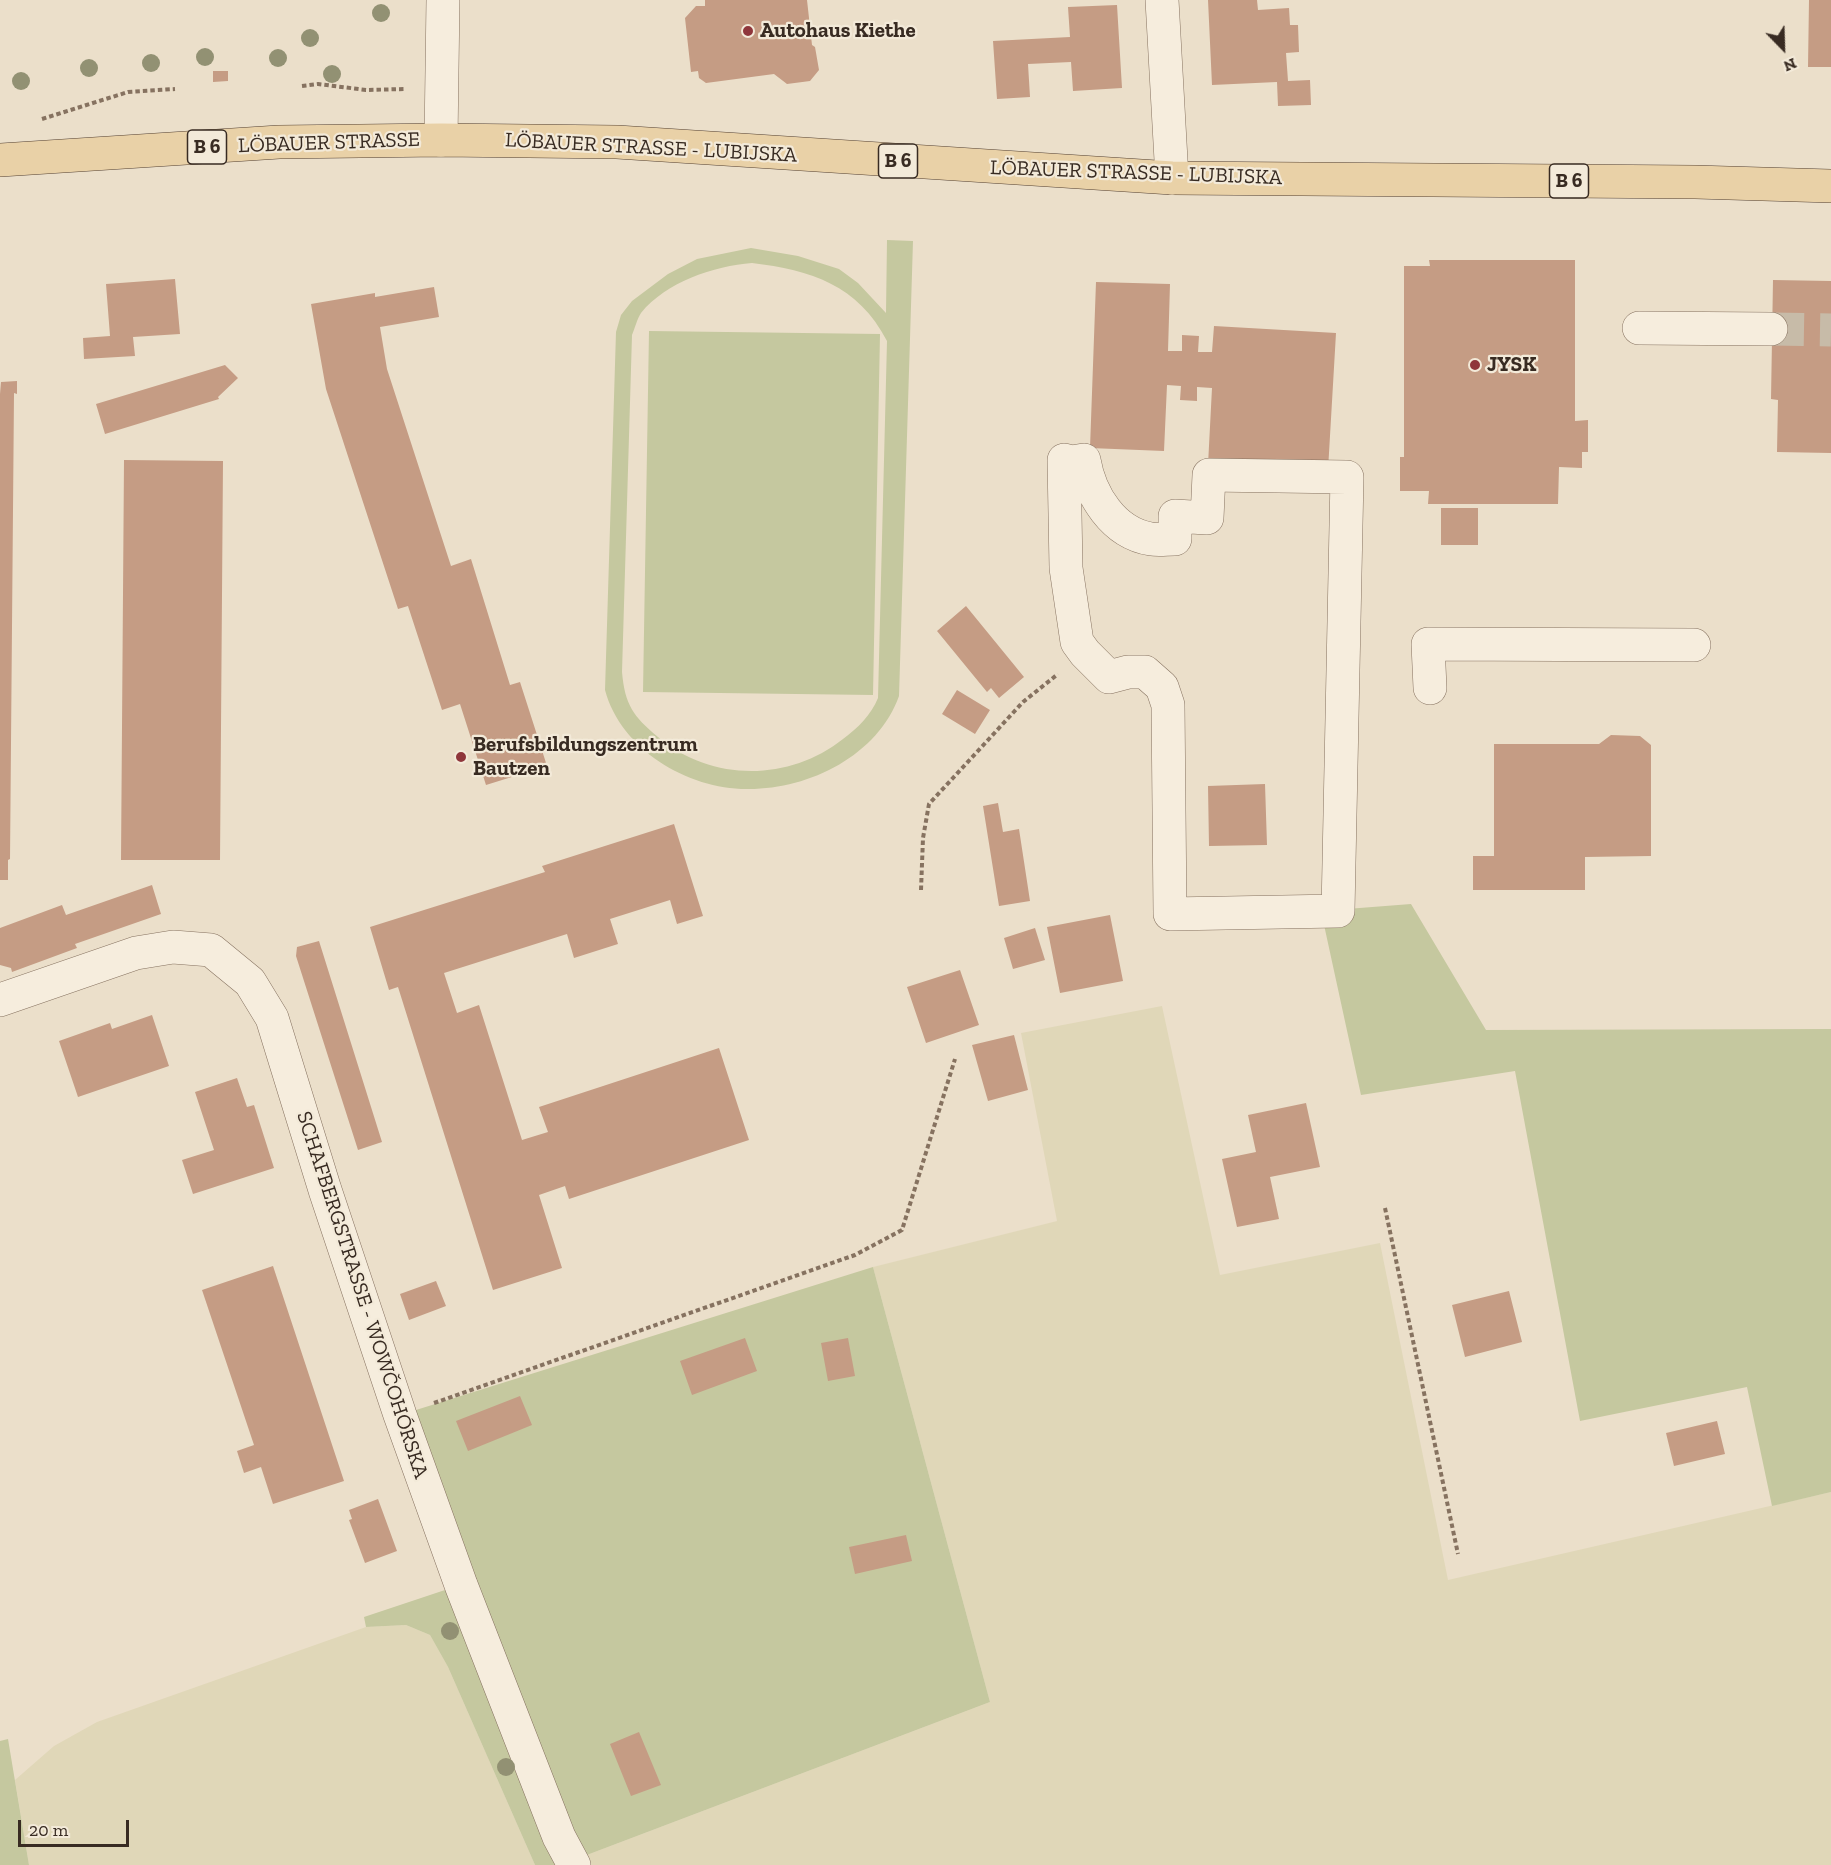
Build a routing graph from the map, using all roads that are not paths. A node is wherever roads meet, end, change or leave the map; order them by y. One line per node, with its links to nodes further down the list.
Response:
1 (443, 0): 3 (street)
2 (1162, 0): 5 (street)
3 (441, 140): 4 (main road, LÖBAUER STRASSE / B 6); 5 (main road, LÖBAUER STRASSE - LUBIJSKA / B 6)
4 (0, 160)
5 (1172, 178): 6 (main road, LÖBAUER STRASSE - LUBIJSKA / B 6)
6 (1831, 186)
7 (1640, 328): 8 (street)
8 (1771, 329)
9 (1694, 645): 11 (street)
10 (1085, 653): 10 (street)
11 (1430, 688)
12 (0, 999): 13 (street, SCHAFBERGSTRASSE - WOWČOHÓRSKA)
13 (573, 1863)

